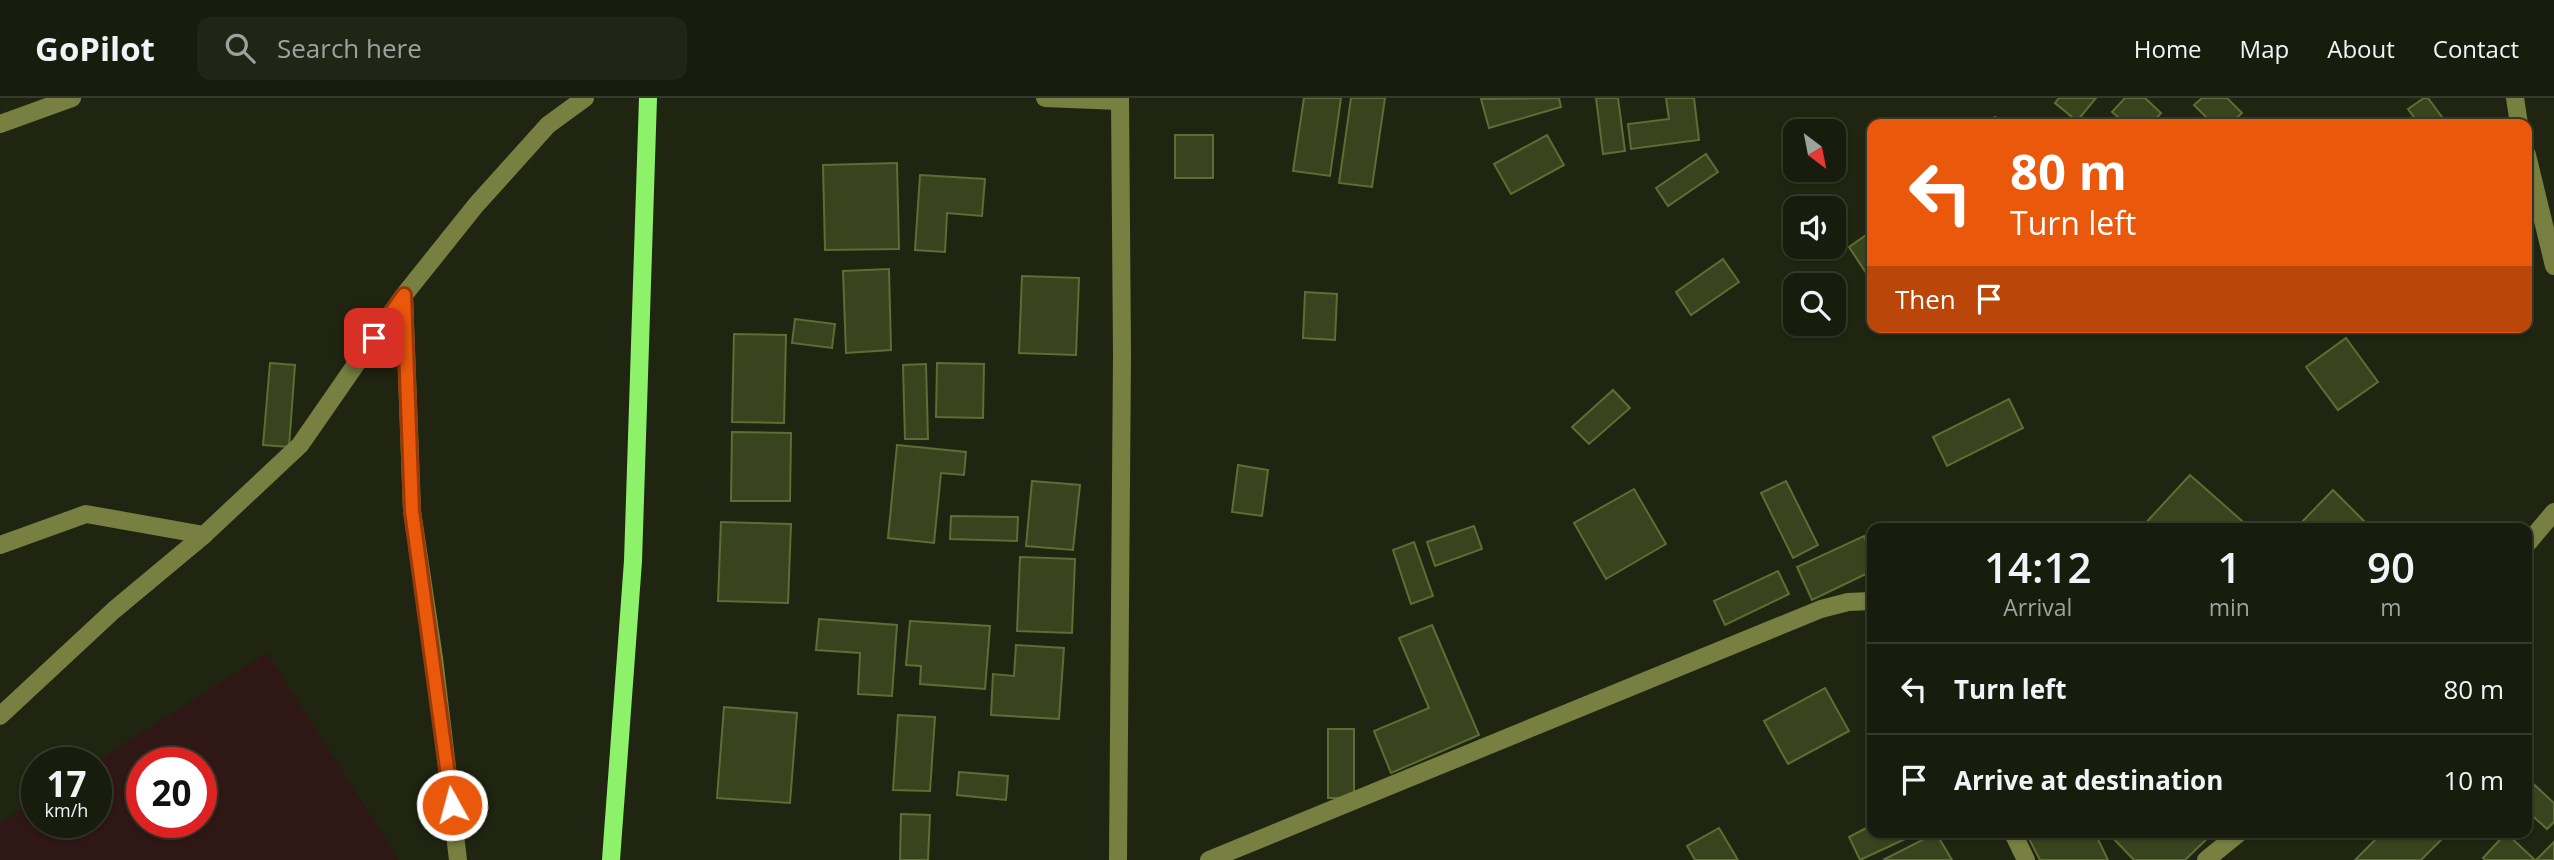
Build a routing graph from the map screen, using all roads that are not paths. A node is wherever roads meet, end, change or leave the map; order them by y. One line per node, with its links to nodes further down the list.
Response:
1 (72, 98): 8 (street)
2 (585, 98): 11 (street)
3 (648, 98): 21 (main road)
4 (1045, 98): 6 (street)
5 (2515, 98): 7 (street)
6 (1119, 100): 22 (street)
7 (2518, 119)
8 (0, 124)
9 (2532, 176): 10 (street)
10 (2554, 266)
11 (404, 295): 13 (street); 20 (street)
12 (2554, 512): 14 (street)
13 (204, 535): 15 (street); 17 (street)
14 (2532, 538)
15 (0, 545)
16 (1867, 601): 23 (street)
17 (0, 716)
18 (2015, 838): 24 (street)
19 (2233, 838): 25 (street)
20 (458, 860)
21 (611, 860)
22 (1118, 860)
23 (1209, 860)
24 (2026, 860)
25 (2206, 860)

